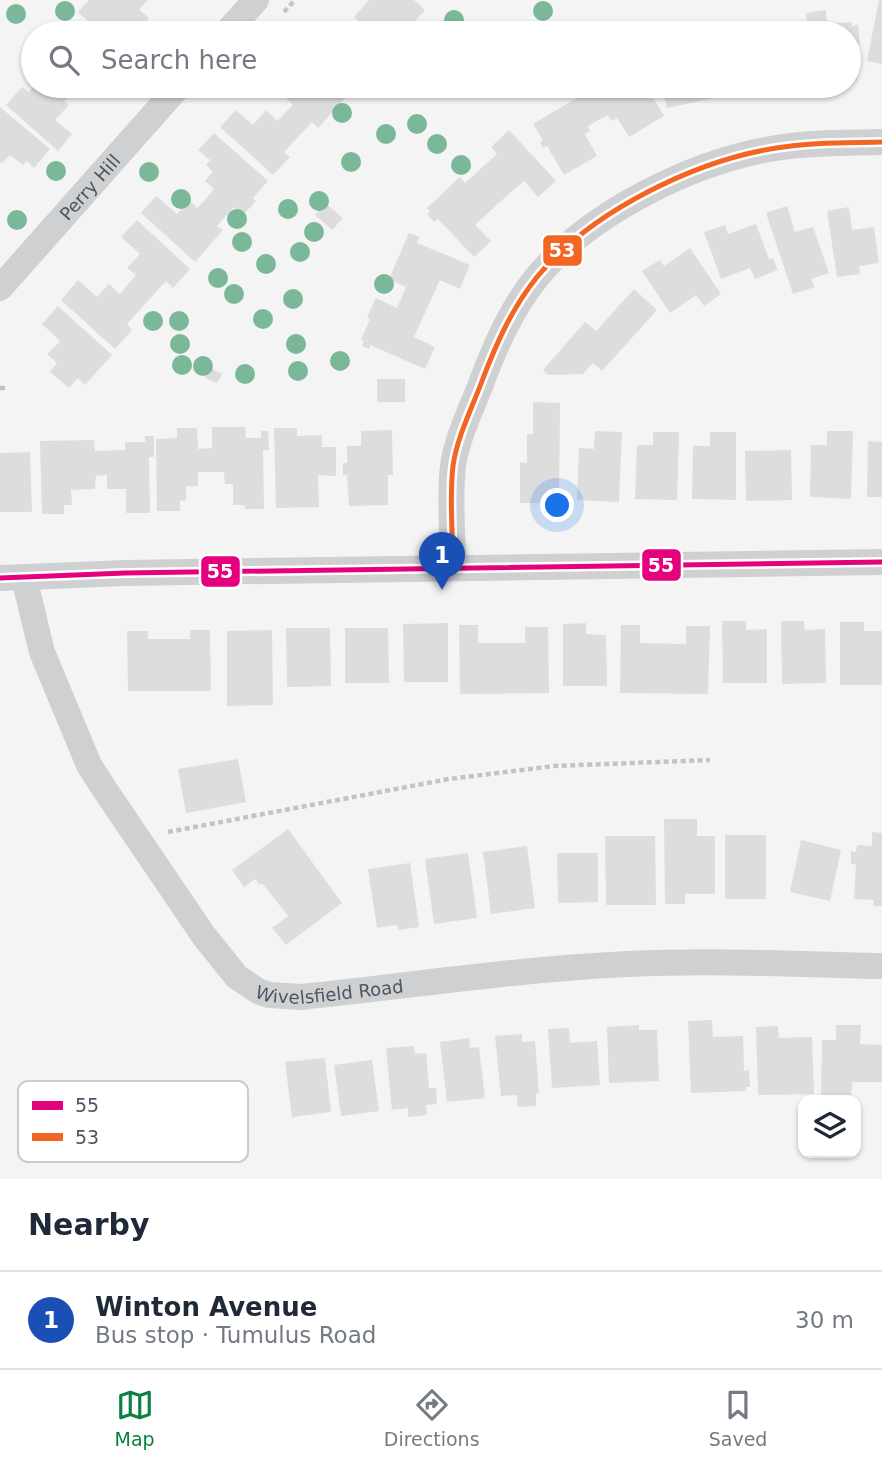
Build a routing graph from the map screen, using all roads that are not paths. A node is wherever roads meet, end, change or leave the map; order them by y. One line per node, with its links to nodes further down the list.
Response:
1 (256, 0): 2 (street)
2 (237, 21)
3 (168, 98): 5 (street, Perry Hill)
4 (882, 142): 7 (street)
5 (0, 288)
6 (882, 562): 7 (street)
7 (453, 568): 8 (street)
8 (12, 578): 9 (street, Wivelsfield Road)
9 (882, 966)

